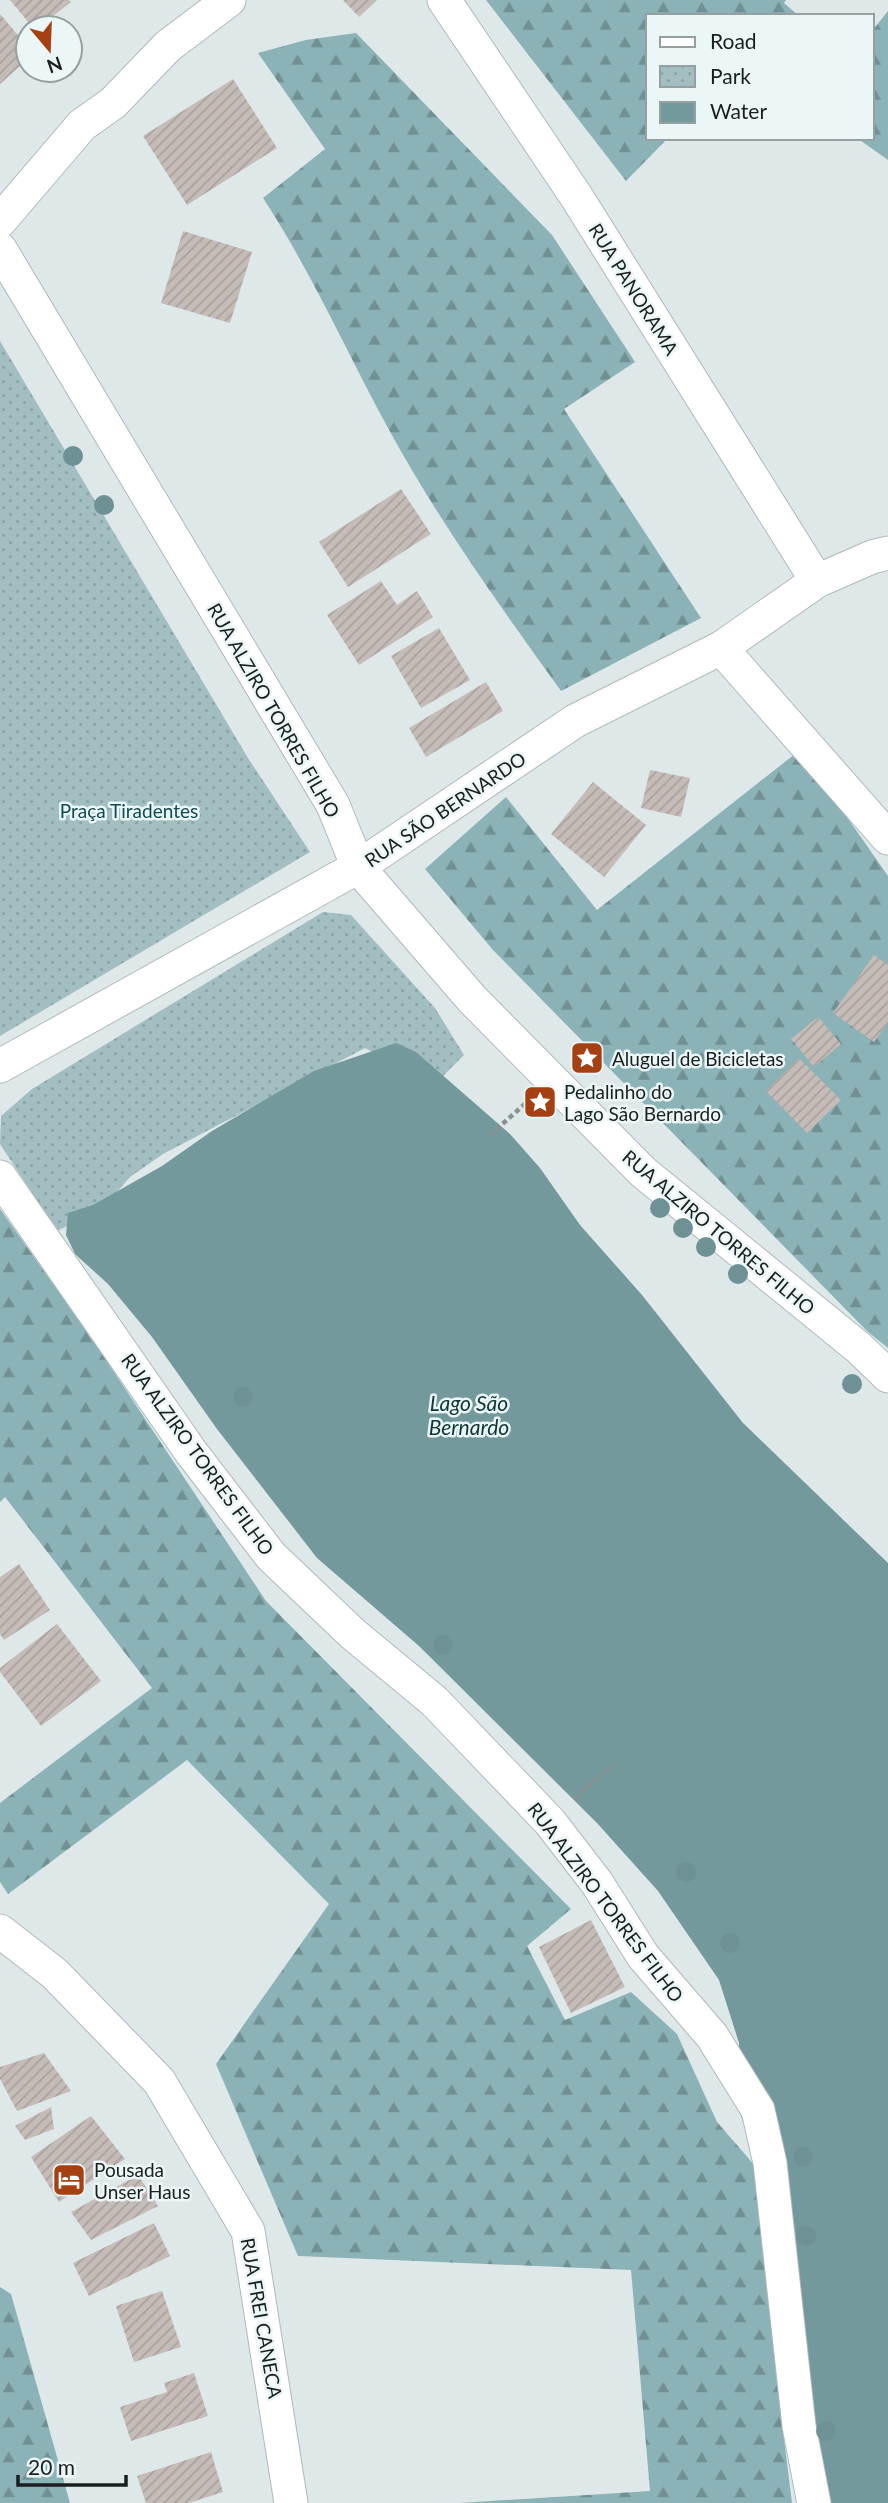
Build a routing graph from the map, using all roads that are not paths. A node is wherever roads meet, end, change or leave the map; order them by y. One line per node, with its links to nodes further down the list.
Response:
1 (229, 0): 3 (street)
2 (444, 0): 6 (street, RUA PANORAMA)
3 (0, 221)
4 (0, 249): 9 (street, RUA ALZIRO TORRES FILHO)
5 (888, 553): 6 (street, RUA SÃO BERNARDO)
6 (817, 581): 7 (street, RUA SÃO BERNARDO)
7 (721, 648): 8 (street); 9 (street, RUA SÃO BERNARDO)
8 (888, 838)
9 (358, 867): 10 (street, RUA SÃO BERNARDO); 12 (street, RUA ALZIRO TORRES FILHO)
10 (0, 1066)
11 (0, 1177): 15 (street, RUA ALZIRO TORRES FILHO)
12 (888, 1376)
13 (0, 1931): 14 (street, RUA FREI CANECA)
14 (291, 2503)
15 (814, 2503)

